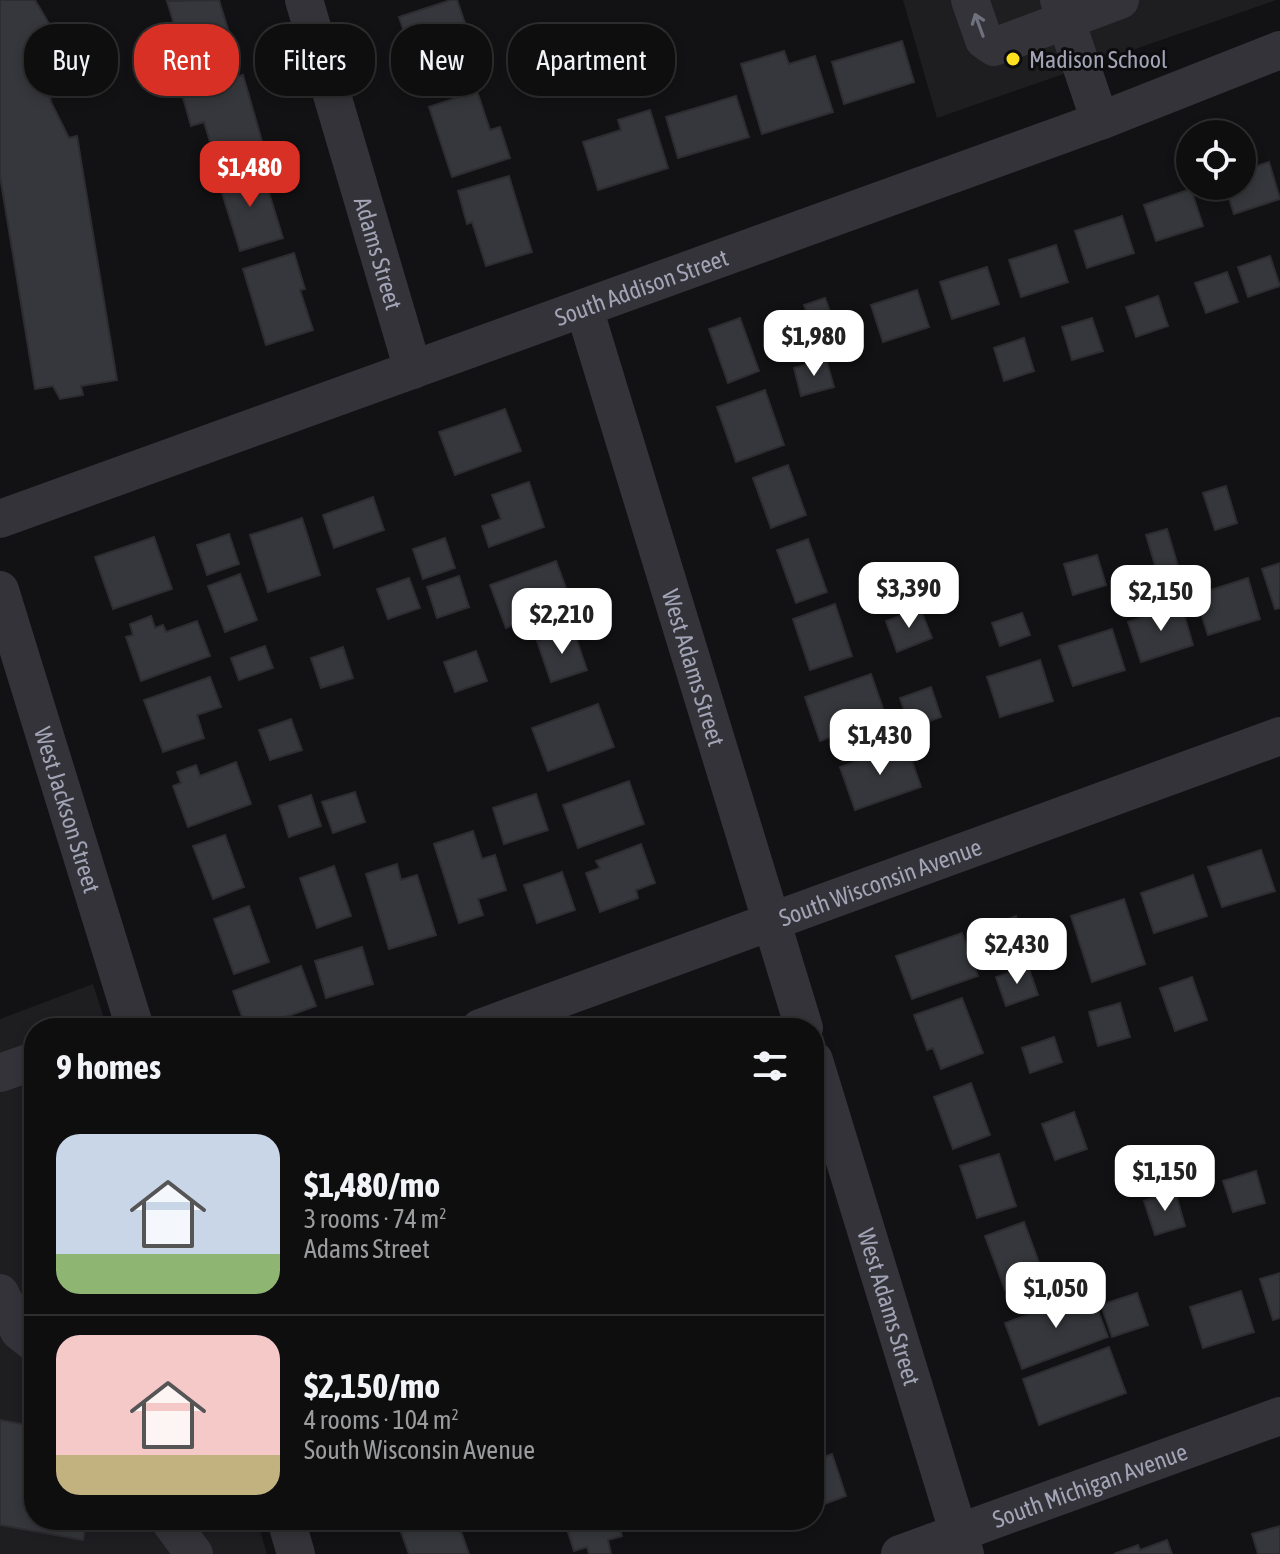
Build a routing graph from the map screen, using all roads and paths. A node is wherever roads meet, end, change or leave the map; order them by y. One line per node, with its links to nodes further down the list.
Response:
1 (304, 0): 8 (street, Adams Street)
2 (970, 0): 4 (street, one-way to 2)
3 (1120, 0): 4 (street)
4 (1062, 10): 6 (street)
5 (1280, 50): 6 (street, South Addison Street)
6 (1100, 121): 7 (street, South Addison Street)
7 (584, 308): 8 (street, South Addison Street); 12 (street, West Adams Street)
8 (413, 370): 9 (street, South Addison Street)
9 (0, 519)
10 (0, 590): 13 (street, West Jackson Street)
11 (1280, 736): 12 (street, South Wisconsin Avenue)
12 (772, 922): 14 (street, South Wisconsin Avenue); 15 (street, West Adams Street)
13 (129, 1018)
14 (508, 1018)
15 (801, 1018)
16 (24, 1065): 17 (street)
17 (0, 1073)
18 (824, 1093): 23 (street, West Adams Street)
19 (0, 1293): 20 (street)
20 (24, 1335)
21 (1280, 1416): 23 (street, South Michigan Avenue)
22 (176, 1530): 24 (street)
23 (961, 1543): 25 (street, South Michigan Avenue)
24 (194, 1554)
25 (900, 1554)

